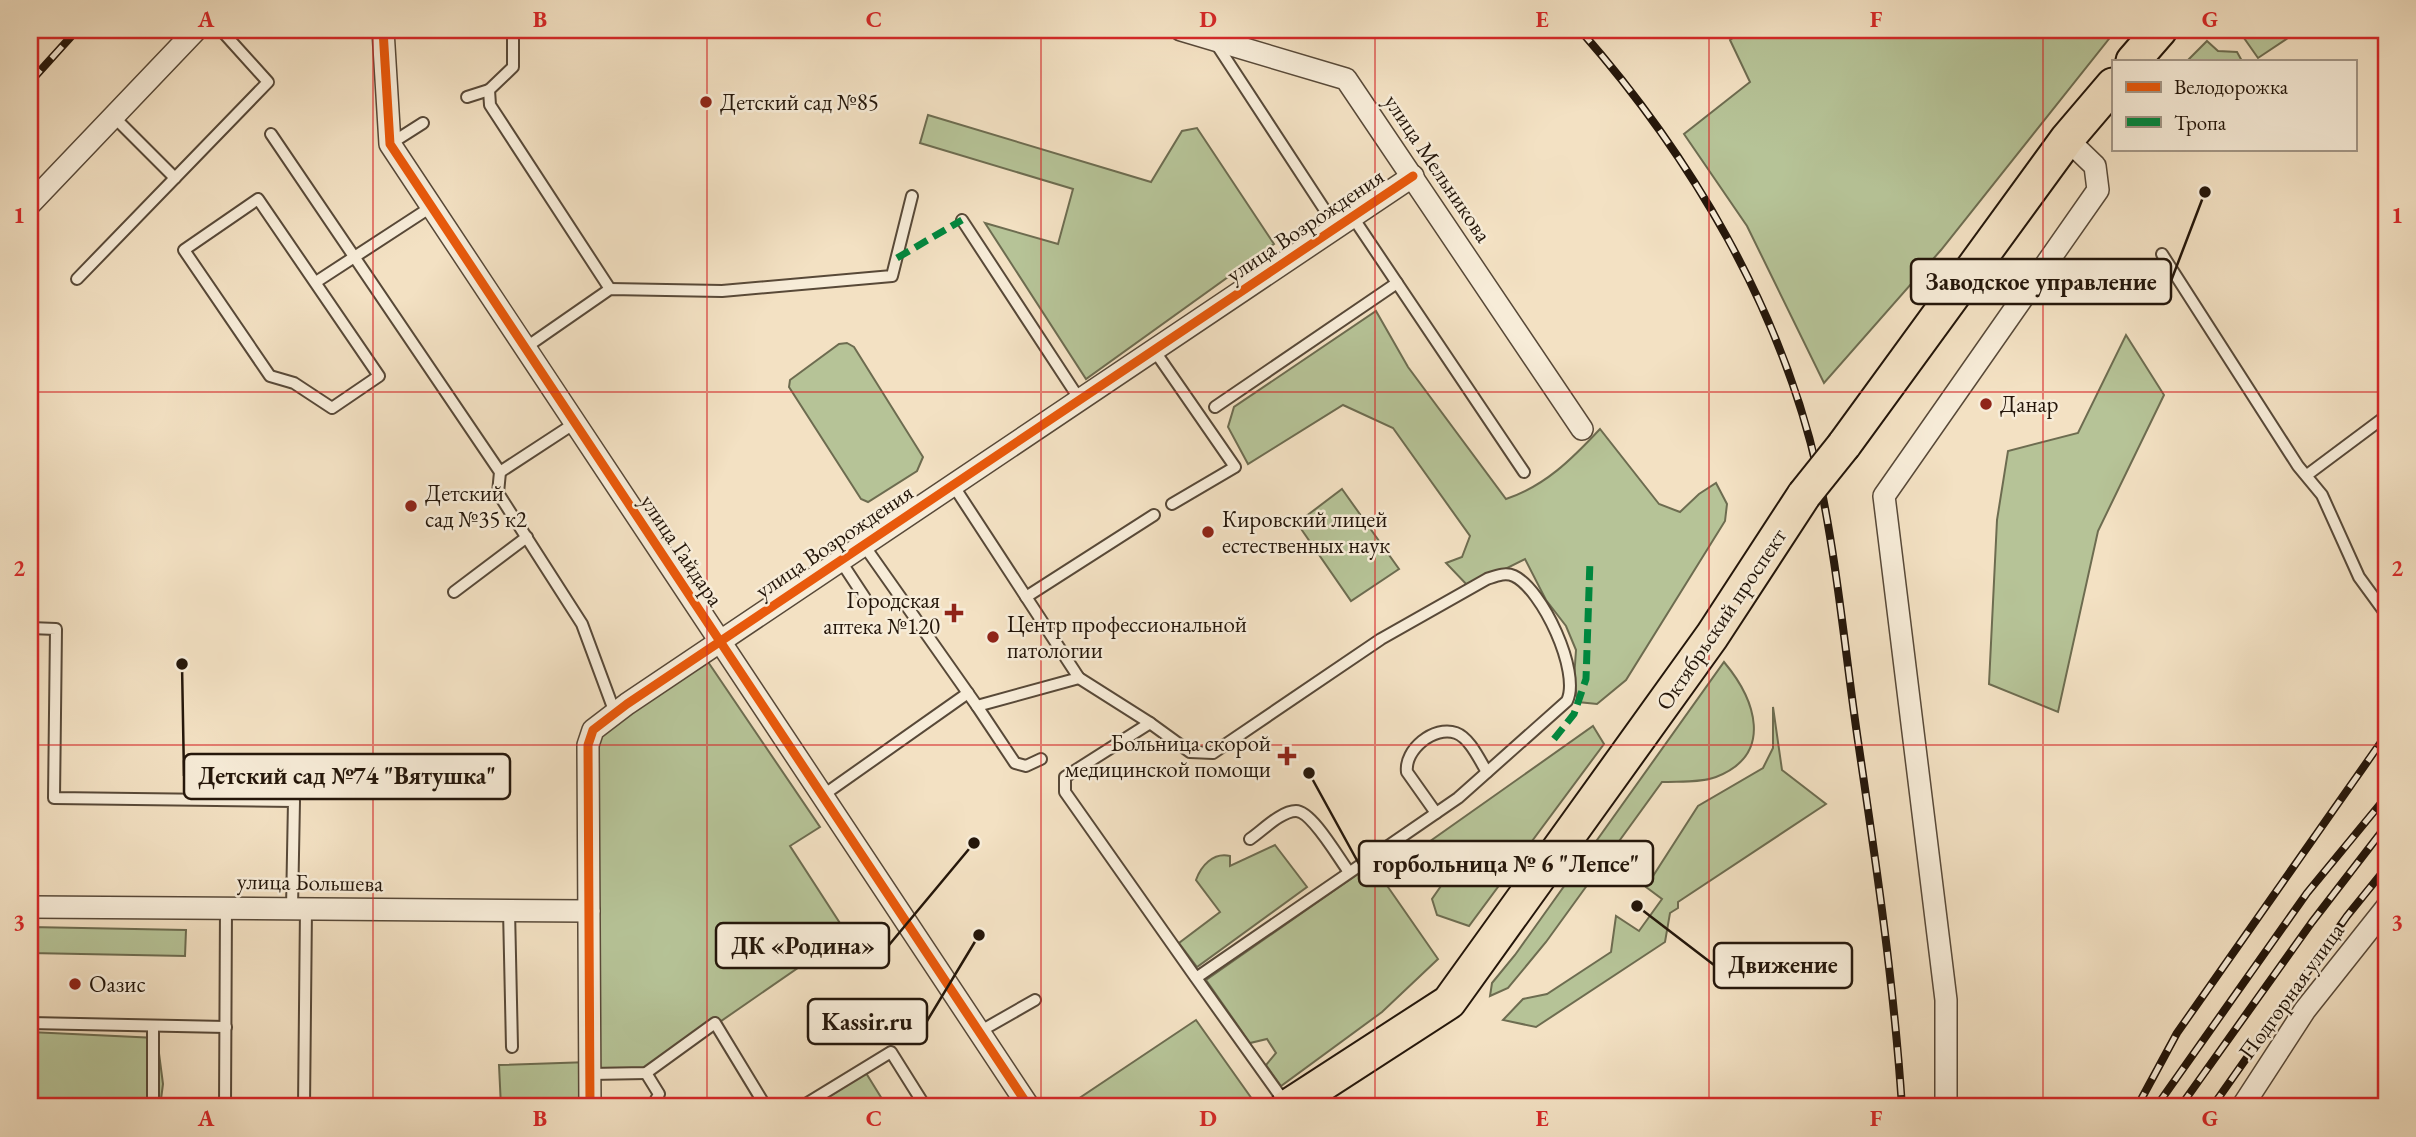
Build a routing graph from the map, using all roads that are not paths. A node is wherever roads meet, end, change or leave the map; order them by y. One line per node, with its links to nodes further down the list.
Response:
1 (196, 30): 12 (street)
2 (220, 30): 18 (lane)
3 (383, 30): 16 (street, улица Гайдара)
4 (513, 30): 10 (lane)
5 (1181, 30): 7 (street, улица Мельникова)
6 (2160, 30): 8 (main road)
7 (1213, 40): 17 (street, улица Мельникова); 23 (lane)
8 (2134, 60)
9 (2112, 86): 15 (main road, Октябрьский проспект)
10 (489, 90): 11 (lane); 29 (lane)
11 (467, 97)
12 (113, 116): 18 (lane); 20 (street)
13 (423, 123): 16 (lane)
14 (271, 134): 25 (lane)
15 (2067, 139): 87 (main road, Октябрьский проспект, bridge); 88 (street)
16 (390, 144): 21 (street, улица Гайдара)
17 (1413, 176): 23 (street, улица Возрождения); 36 (street, улица Мельникова)
18 (175, 178): 26 (lane)
19 (912, 196): 29 (lane)
20 (30, 204)
21 (431, 207): 25 (lane); 30 (street, улица Гайдара)
22 (962, 220): 32 (lane)
23 (1344, 222): 28 (lane); 31 (street, улица Возрождения)
24 (2162, 254): 39 (lane)
25 (356, 256): 27 (lane); 37 (lane)
26 (77, 279)
27 (316, 282): 27 (lane)
28 (1397, 283): 33 (lane); 38 (lane)
29 (610, 289): 30 (lane)
30 (525, 348): 35 (street, улица Гайдара)
31 (1154, 350): 32 (street, улица Возрождения); 41 (lane)
32 (1080, 400): 40 (street, улица Возрождения)
33 (1215, 407)
34 (2386, 416): 39 (lane)
35 (575, 423): 37 (lane); 51 (street, улица Гайдара)
36 (1583, 429)
37 (500, 472): 43 (lane)
38 (1524, 472)
39 (2307, 475): 49 (lane)
40 (953, 485): 44 (street, улица Возрождения); 47 (lane)
41 (1172, 503)
42 (1154, 515): 47 (lane)
43 (527, 537): 46 (lane); 55 (lane)
44 (863, 544): 45 (street, улица Возрождения); 53 (lane)
45 (840, 560): 48 (lane); 51 (street, улица Возрождения)
46 (454, 592)
47 (1026, 597): 52 (lane)
48 (865, 598)
49 (2386, 614)
50 (30, 628): 65 (lane)
51 (720, 641): 55 (street, улица Возрождения); 59 (street, улица Гайдара)
52 (1080, 678): 54 (lane); 56 (lane)
53 (968, 693): 54 (lane); 59 (lane)
54 (977, 706): 57 (lane)
55 (615, 713): 68 (street, улица Возрождения)
56 (1150, 723): 58 (lane); 69 (lane)
57 (1041, 760)
58 (1487, 772): 60 (lane); 60 (lane)
59 (822, 796): 74 (street, улица Гайдара)
60 (1436, 813): 62 (lane)
61 (1250, 839): 62 (lane)
62 (1349, 872): 69 (lane)
63 (30, 907): 64 (street, улица Большева)
64 (226, 907): 65 (street, улица Большева); 72 (lane)
65 (299, 908): 67 (street, улица Большева); 80 (lane)
66 (2386, 908): 89 (street, Подгорная улица)
67 (509, 910): 68 (street, улица Большева); 75 (lane)
68 (589, 911): 77 (street, улица Возрождения)
69 (1196, 978): 87 (lane)
70 (1035, 1000): 74 (lane)
71 (30, 1023): 73 (lane)
72 (226, 1027): 73 (lane); 79 (lane)
73 (153, 1028): 78 (lane)
74 (979, 1032): 86 (street, улица Гайдара)
75 (512, 1047)
76 (646, 1073): 77 (lane); 82 (lane); 83 (lane)
77 (590, 1074): 81 (street, улица Возрождения)
78 (153, 1107)
79 (225, 1107)
80 (304, 1107)
81 (590, 1107)
82 (652, 1107)
83 (766, 1107)
84 (801, 1107): 85 (lane)
85 (916, 1107)
86 (1029, 1107)
87 (1287, 1107)
88 (1946, 1107)
89 (2242, 1107)

